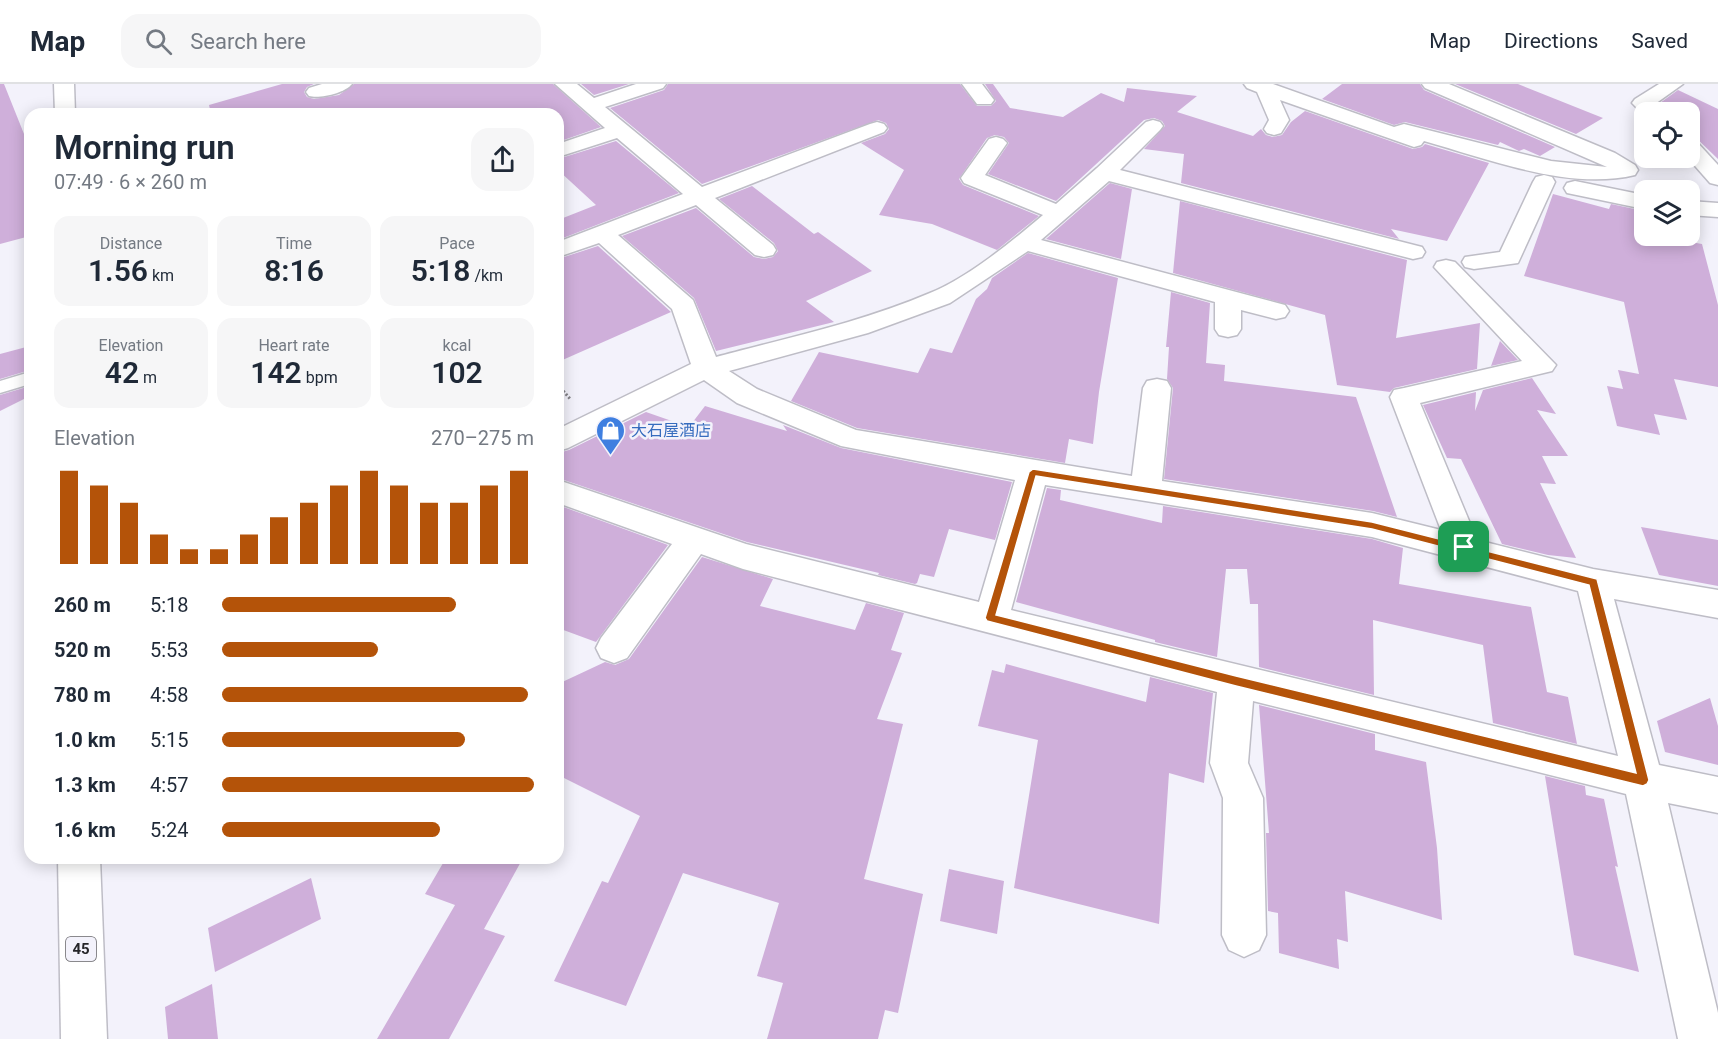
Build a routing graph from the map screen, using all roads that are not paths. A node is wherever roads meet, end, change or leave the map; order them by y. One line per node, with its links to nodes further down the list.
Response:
1 (64, 84): 13 (main road)
2 (342, 84): 9 (main road)
3 (565, 84): 12 (main road)
4 (656, 84): 12 (main road)
5 (972, 84): 10 (main road)
6 (1432, 84): 18 (main road)
7 (1673, 84): 11 (main road)
8 (1260, 86): 16 (main road); 18 (main road)
9 (316, 92)
10 (984, 100)
11 (1644, 102)
12 (591, 105): 17 (main road)
13 (65, 108)
14 (1153, 126): 22 (main road)
15 (877, 128): 26 (main road)
16 (1274, 129)
17 (619, 130): 20 (main road); 26 (main road)
18 (1394, 134): 24 (main road)
19 (996, 143): 30 (main road)
20 (564, 149)
21 (1700, 158): 23 (main road)
22 (1105, 173): 30 (main road); 35 (main road)
23 (1718, 178)
24 (1544, 182): 27 (main road); 36 (main road)
25 (1718, 187): 29 (main road)
26 (700, 195): 31 (main road); 34 (main road)
27 (1634, 200)
28 (1700, 208): 29 (main road)
29 (1718, 208)
30 (1058, 213): 32 (main road)
31 (602, 233): 33 (main road); 41 (main road)
32 (1024, 243): 38 (main road); 41 (main road)
33 (564, 248)
34 (764, 250)
35 (1413, 252)
36 (1474, 262)
37 (1446, 267): 50 (main road)
38 (1228, 298): 39 (main road); 40 (main road)
39 (1275, 311)
40 (1228, 329)
41 (706, 368): 45 (main road); 46 (main road)
42 (24, 380): 43 (lane)
43 (0, 387)
44 (1157, 388): 47 (main road)
45 (564, 438)
46 (1033, 472): 47 (main road); 53 (main road)
47 (1146, 490): 50 (main road)
48 (564, 493): 49 (main road)
49 (694, 539): 53 (main road); 54 (main road)
50 (1464, 547): 51 (main road)
51 (1593, 582): 52 (main road); 56 (main road)
52 (1718, 604)
53 (990, 618): 55 (main road)
54 (614, 648)
55 (1236, 681): 56 (main road); 59 (main road)
56 (1643, 780): 57 (main road); 61 (main road)
57 (1718, 795)
58 (79, 864): 60 (main road, 45)
59 (1244, 935)
60 (84, 1039)
61 (1701, 1039)

